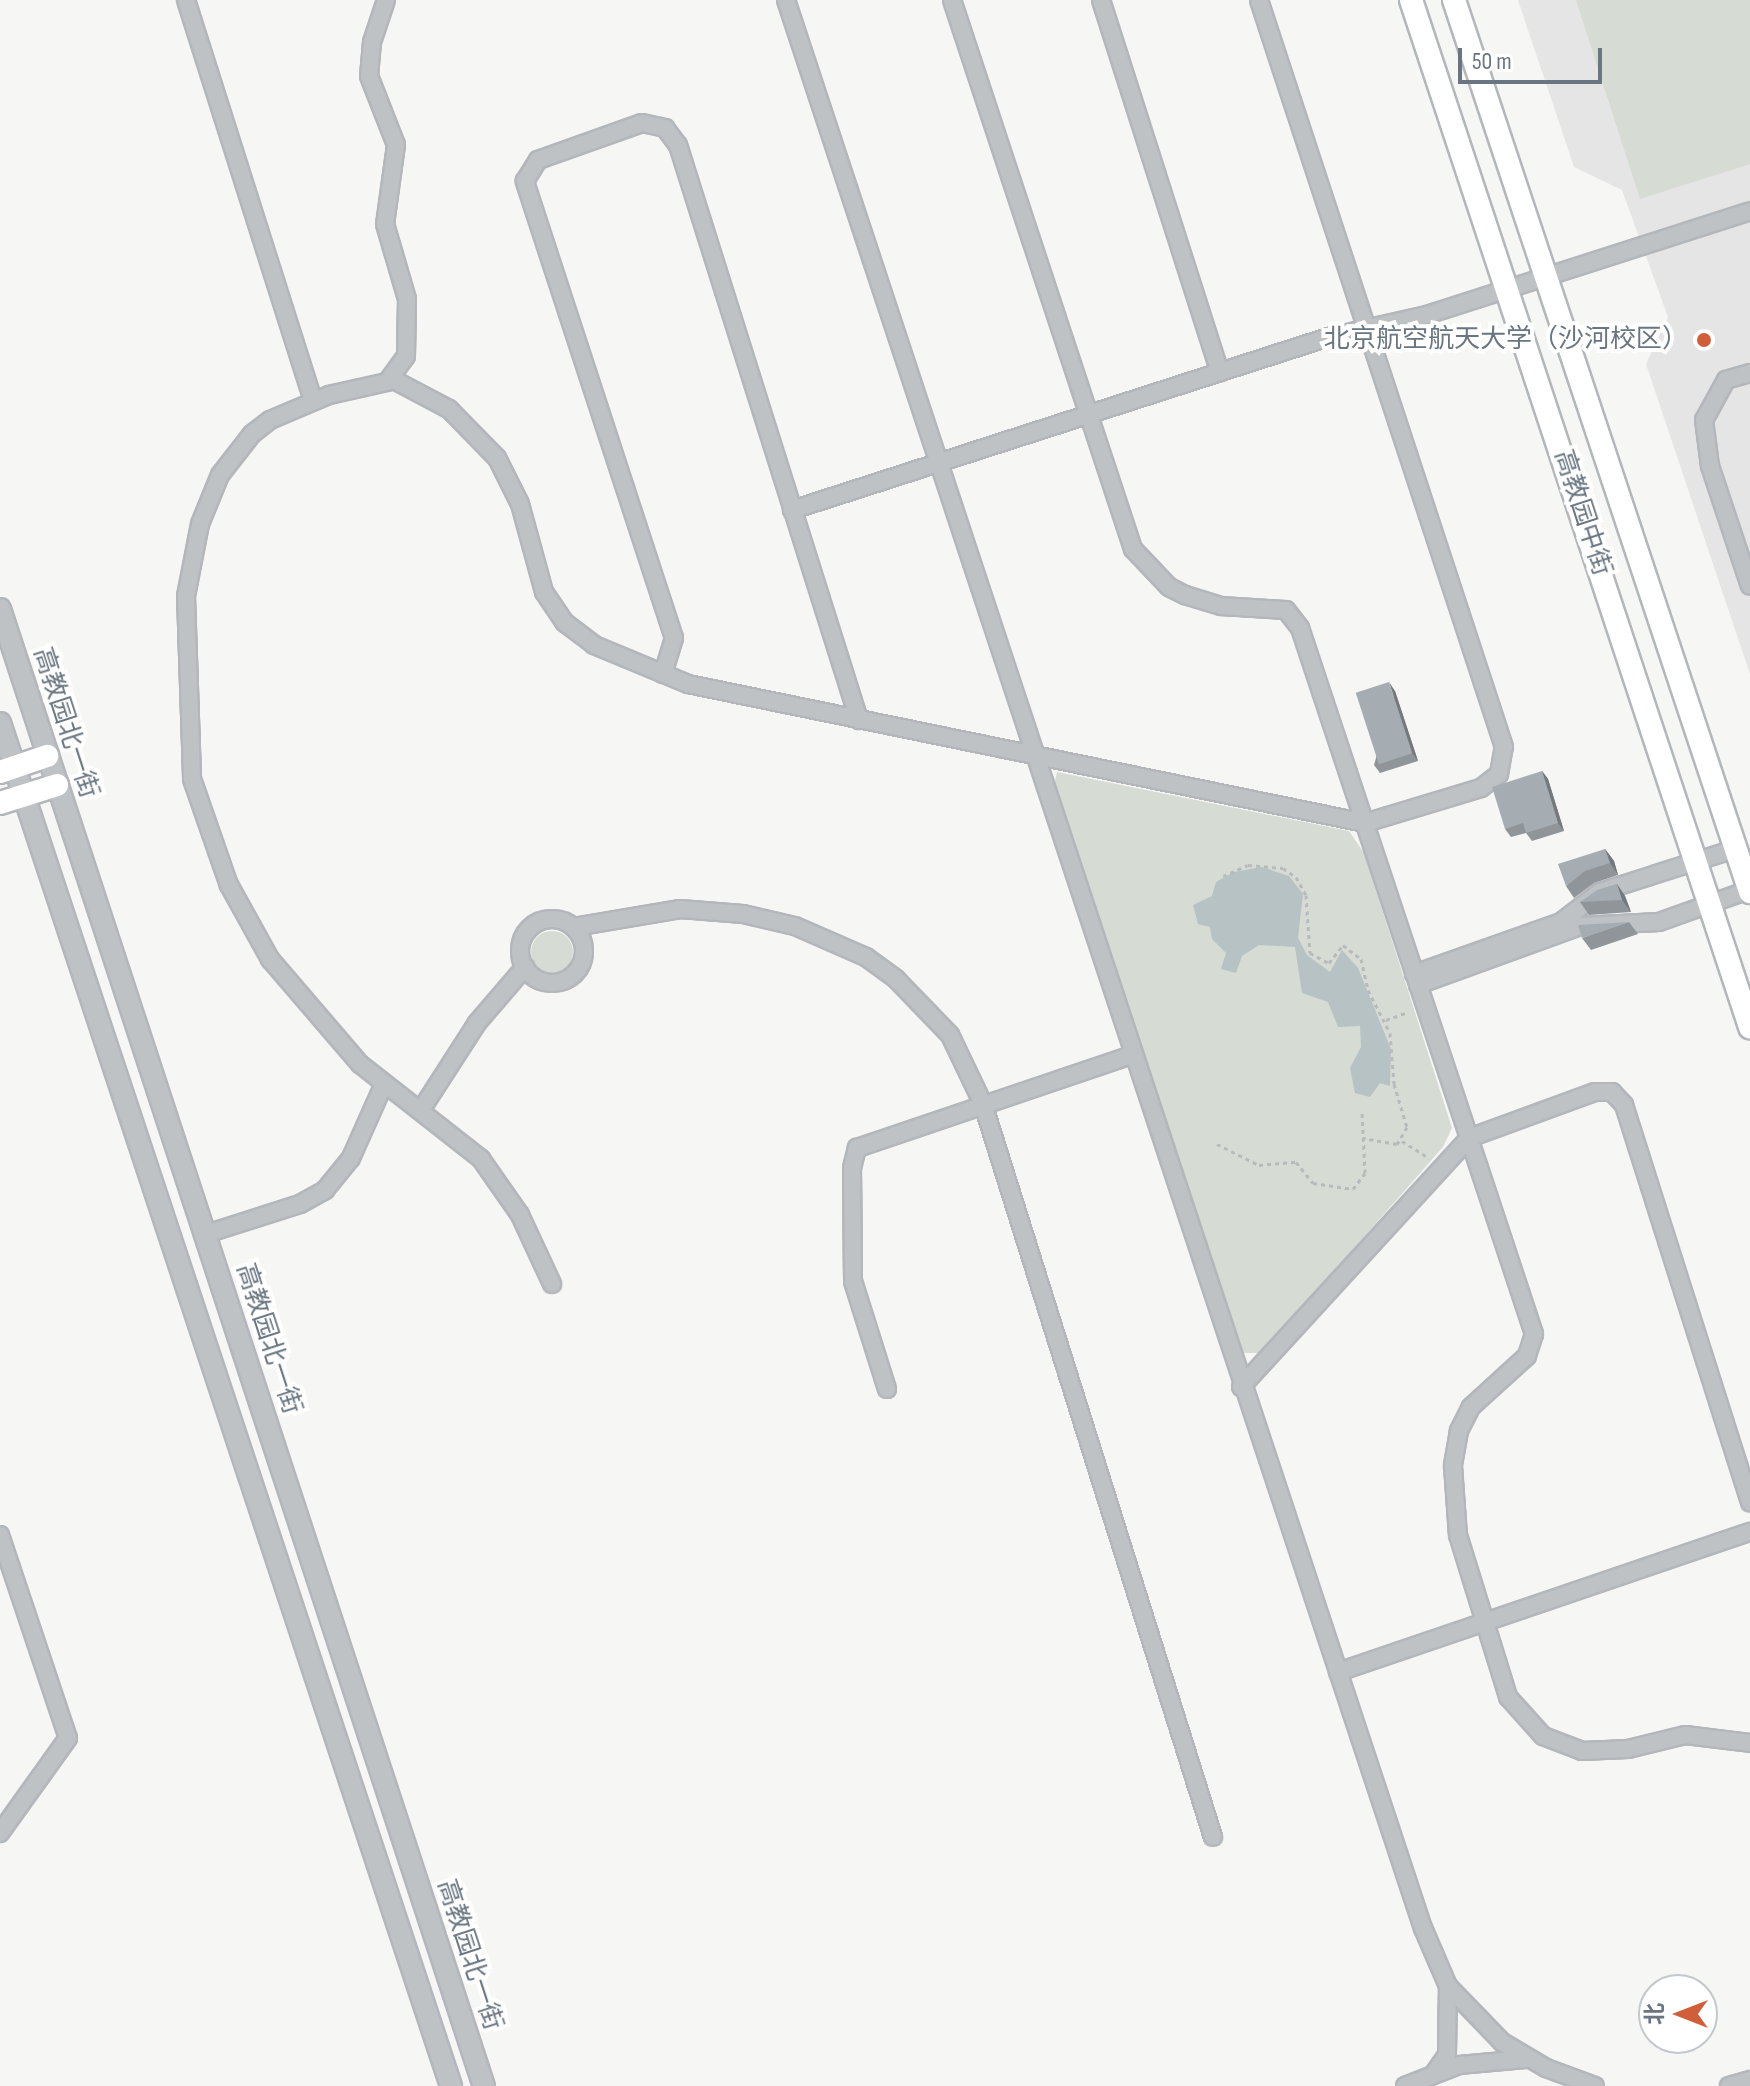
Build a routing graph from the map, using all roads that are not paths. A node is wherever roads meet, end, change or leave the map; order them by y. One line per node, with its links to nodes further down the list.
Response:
1 (186, 0): 16 (street)
2 (386, 0): 15 (street)
3 (786, 0): 18 (street)
4 (952, 0): 17 (street)
5 (1101, 0): 13 (street)
6 (1259, 0): 12 (street)
7 (1411, 0): 11 (main road, 高教园中街)
8 (1454, 0): 10 (main road, 高教园中街)
9 (1750, 211): 10 (street)
10 (1547, 275): 11 (street); 32 (main road, 高教园中街)
11 (1507, 288): 12 (street); 33 (main road, 高教园中街)
12 (1365, 330): 13 (street); 31 (street)
13 (1220, 372): 17 (street)
14 (1750, 373): 20 (street)
15 (392, 379): 16 (street); 22 (street)
16 (313, 400): 41 (street)
17 (1085, 415): 18 (street); 31 (street)
18 (939, 463): 19 (street); 25 (street)
19 (792, 510): 22 (street); 23 (street)
20 (1750, 586)
21 (0, 609): 26 (street, 高教园北一街)
22 (663, 674): 23 (street)
23 (859, 720): 25 (street)
24 (0, 723): 27 (street)
25 (1033, 755): 31 (street); 40 (street)
26 (47, 756): 27 (main road); 28 (street, 高教园北一街)
27 (7, 770): 29 (street)
28 (57, 785): 29 (main road); 45 (street, 高教园北一街)
29 (24, 796): 30 (main road); 62 (street)
30 (0, 803)
31 (1365, 823): 38 (street)
32 (1735, 849): 33 (street); 34 (main road, 高教园中街)
33 (1696, 862): 35 (main road, 高教园中街); 38 (street)
34 (1750, 891): 35 (street)
35 (1710, 905): 38 (street); 39 (main road, 高教园中街)
36 (574, 927): 37 (street); 37 (street); 42 (street)
37 (525, 967): 43 (street)
38 (1416, 980): 44 (street)
39 (1750, 1027)
40 (1132, 1055): 42 (street); 47 (street)
41 (384, 1084): 43 (street); 45 (street)
42 (983, 1104): 48 (street); 56 (street)
43 (421, 1110): 46 (street)
44 (1469, 1138): 47 (street); 49 (street); 52 (street)
45 (206, 1234): 63 (street, 高教园北一街)
46 (552, 1284)
47 (1241, 1387): 53 (street)
48 (887, 1389)
49 (1750, 1503)
50 (1750, 1532): 52 (street)
51 (0, 1535): 55 (street)
52 (1486, 1624): 53 (street); 54 (street)
53 (1338, 1672): 57 (street)
54 (1750, 1743)
55 (0, 1833)
56 (1213, 1837)
57 (1448, 1986): 58 (street); 59 (street)
58 (1528, 2059): 59 (street); 61 (street)
59 (1433, 2073): 64 (street)
60 (1750, 2080): 65 (street)
61 (1586, 2085)
62 (451, 2086)
63 (484, 2086)
64 (1405, 2086)
65 (1729, 2086)

